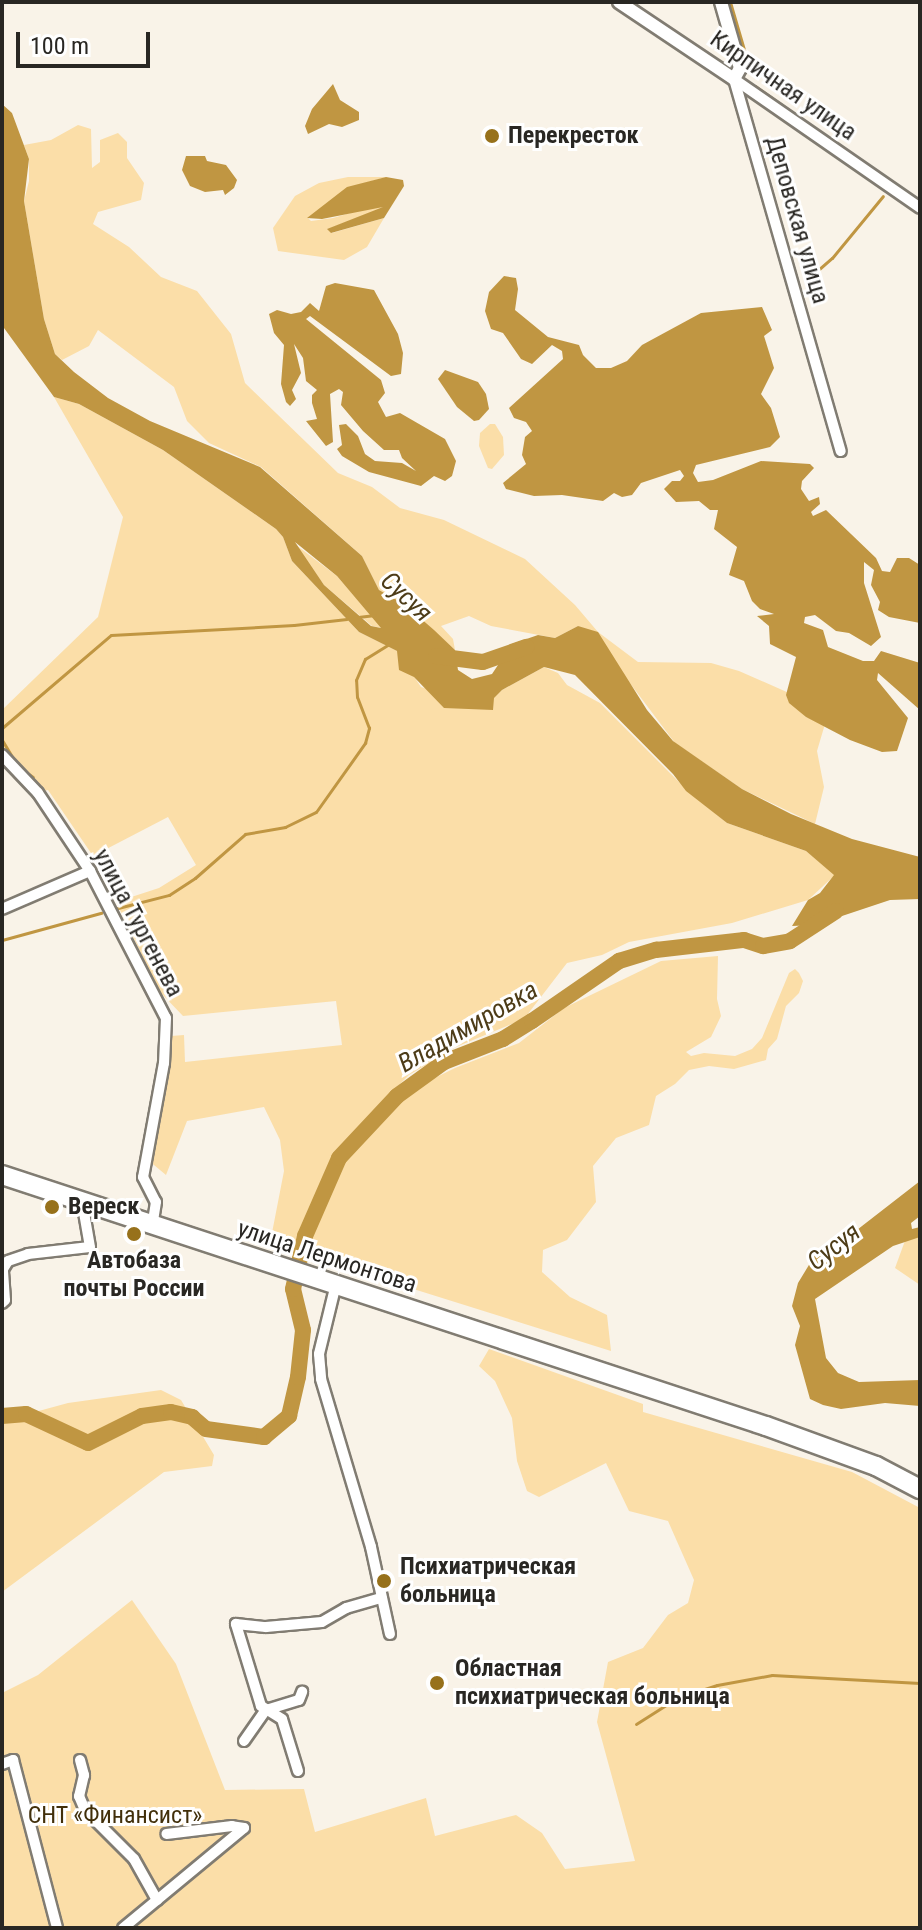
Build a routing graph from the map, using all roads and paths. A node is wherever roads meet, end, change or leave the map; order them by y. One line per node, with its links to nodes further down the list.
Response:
1 (619, 2): 3 (street, Кирпичная улица)
2 (721, 2): 3 (street, Деповская улица)
3 (734, 79): 4 (street, Кирпичная улица); 5 (street, Деповская улица)
4 (920, 208)
5 (841, 451)
6 (2, 755): 7 (street, улица Тургенева)
7 (90, 871): 8 (street); 11 (street, улица Тургенева)
8 (2, 909)
9 (2, 1175): 10 (highway, улица Лермонтова)
10 (82, 1201): 11 (highway, улица Лермонтова); 13 (street)
11 (152, 1226): 12 (highway, улица Лермонтова)
12 (336, 1284): 14 (highway, улица Лермонтова); 15 (street)
13 (4, 1302)
14 (920, 1489)
15 (382, 1598): 16 (street); 18 (street)
16 (390, 1634)
17 (302, 1692): 18 (street)
18 (266, 1710): 19 (street); 22 (street)
19 (244, 1741)
20 (80, 1760): 24 (street)
21 (8, 1762): 25 (street)
22 (298, 1771)
23 (166, 1834): 24 (street)
24 (157, 1900): 26 (street)
25 (57, 1928)
26 (123, 1928)

